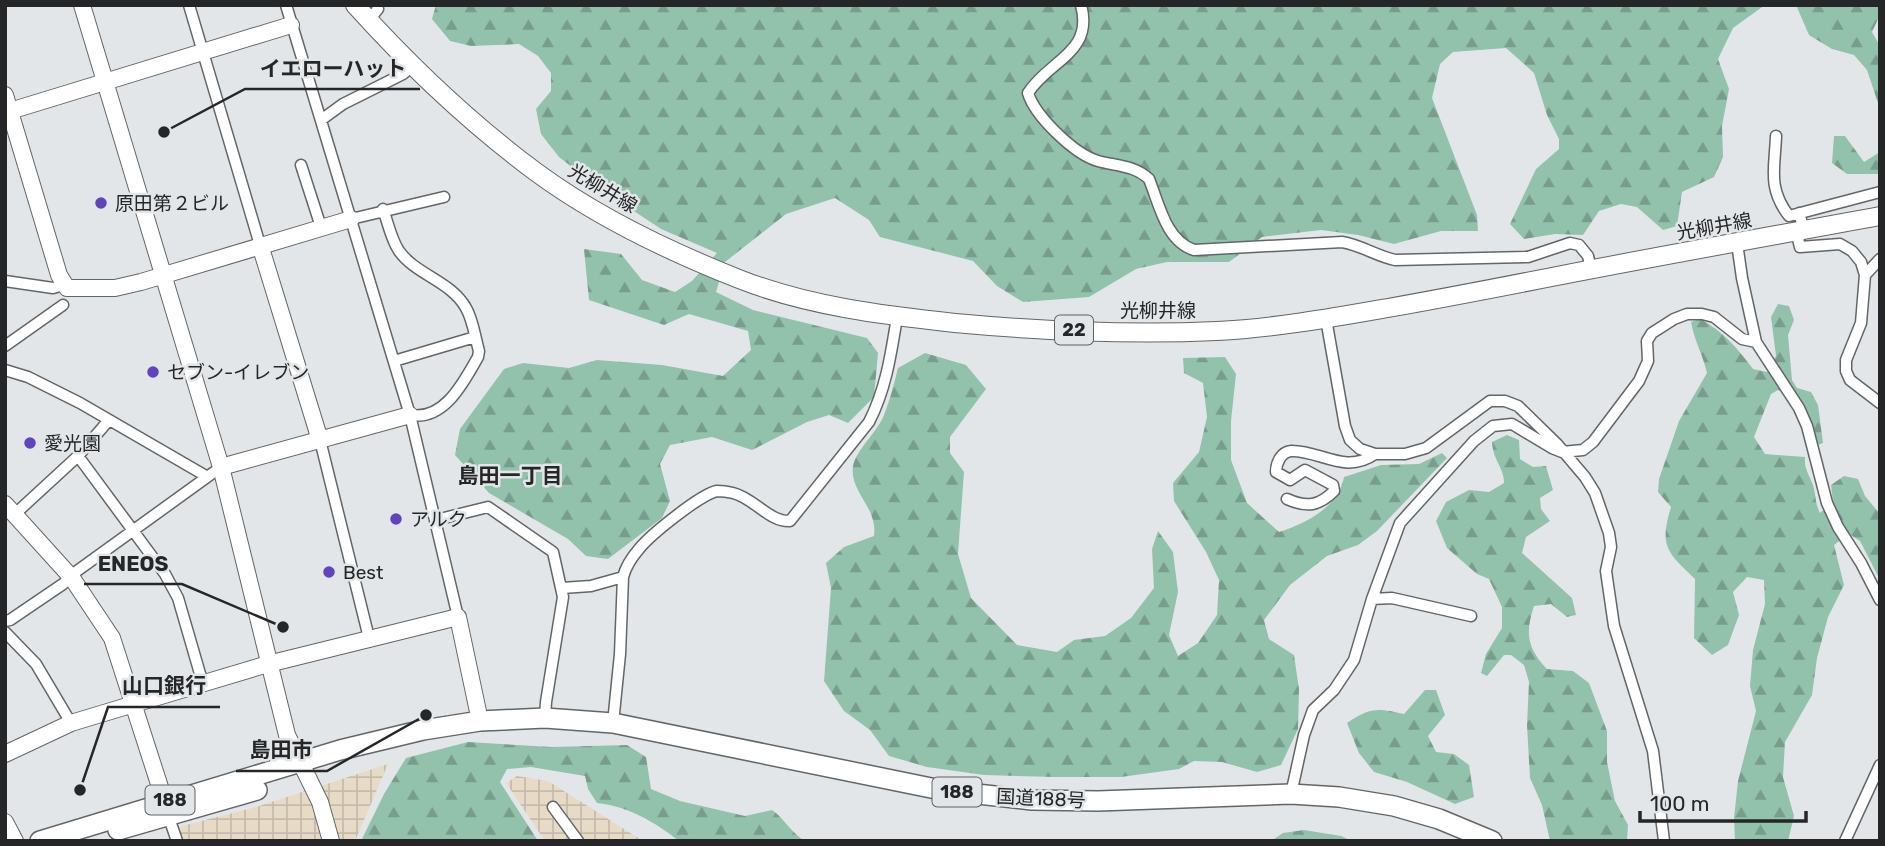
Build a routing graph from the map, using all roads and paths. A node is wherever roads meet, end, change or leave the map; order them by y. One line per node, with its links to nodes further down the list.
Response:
1 (82, 5): 10 (street)
2 (189, 5): 8 (street)
3 (286, 5): 7 (street)
4 (355, 5): 6 (main road, 光柳井線 / 22)
5 (1081, 5): 25 (street)
6 (373, 13): 9 (main road, 光柳井線 / 22)
7 (291, 24): 8 (street); 12 (street)
8 (203, 52): 10 (street); 23 (street)
9 (413, 65): 12 (street); 32 (main road, 光柳井線 / 22)
10 (105, 82): 11 (street); 26 (street)
11 (7, 106): 29 (street)
12 (321, 120): 19 (street)
13 (1776, 136): 20 (street)
14 (300, 165): 21 (street)
15 (1880, 192): 20 (street)
16 (444, 197): 17 (street)
17 (383, 209): 19 (street); 34 (street)
18 (1880, 216): 20 (main road, 光柳井線 / 22)
19 (351, 219): 21 (street); 37 (street)
20 (1801, 222): 22 (main road, 光柳井線 / 22); 27 (street)
21 (321, 227): 23 (street)
22 (1737, 243): 25 (main road, 光柳井線 / 22); 35 (street)
23 (260, 245): 26 (street); 42 (street)
24 (1880, 259): 27 (street)
25 (1591, 269): 33 (main road, 光柳井線 / 22)
26 (163, 275): 30 (street); 46 (street)
27 (1865, 275): 39 (street)
28 (5, 281): 29 (street)
29 (65, 286): 30 (street); 31 (street)
30 (89, 289): 31 (street)
31 (63, 305): 36 (street)
32 (897, 317): 33 (main road, 光柳井線 / 22); 51 (street)
33 (1326, 319): 44 (street)
34 (475, 337): 37 (street); 40 (street)
35 (1756, 342): 43 (street); 55 (street)
36 (5, 346)
37 (394, 361): 40 (street)
38 (5, 370): 41 (street)
39 (1880, 403)
40 (410, 415): 42 (street); 49 (street)
41 (109, 420): 45 (street); 46 (street)
42 (320, 440): 46 (street); 60 (street)
43 (1562, 452): 44 (street); 54 (street); 82 (street)
44 (1375, 454): 47 (street)
45 (78, 456): 48 (street); 50 (street)
46 (214, 471): 50 (street); 61 (street)
47 (1287, 499)
48 (10, 509): 52 (street)
49 (436, 520): 53 (street); 57 (street)
50 (133, 532): 52 (street); 62 (street)
51 (623, 577): 53 (street); 67 (street)
52 (72, 578): 58 (street); 63 (street)
53 (562, 588): 64 (street)
54 (1372, 599): 56 (street); 71 (street)
55 (1880, 600)
56 (1471, 616)
57 (458, 617): 60 (street); 65 (street)
58 (5, 621)
59 (5, 632): 66 (street)
60 (369, 638): 61 (street)
61 (268, 664): 62 (street); 70 (street)
62 (204, 684): 63 (street)
63 (134, 704): 66 (street); 73 (street)
64 (545, 718): 65 (highway, 国道188号 / 188); 67 (highway, 国道188号 / 188)
65 (480, 721): 70 (highway, 国道188号 / 188)
66 (71, 723): 68 (street)
67 (612, 723): 71 (highway, 国道188号 / 188)
68 (5, 754)
69 (1880, 765): 83 (street)
70 (303, 769): 73 (highway, 国道188号 / 188); 79 (street)
71 (1291, 794): 81 (highway, 国道188号 / 188)
72 (553, 807): 80 (street)
73 (167, 808): 76 (highway, 国道188号 / 188); 77 (highway, 国道188号 / 188); 78 (street)
74 (5, 822): 75 (street)
75 (15, 841)
76 (40, 841)
77 (79, 841)
78 (177, 841)
79 (331, 841)
80 (578, 841)
81 (1492, 841)
82 (1664, 841)
83 (1845, 841)

